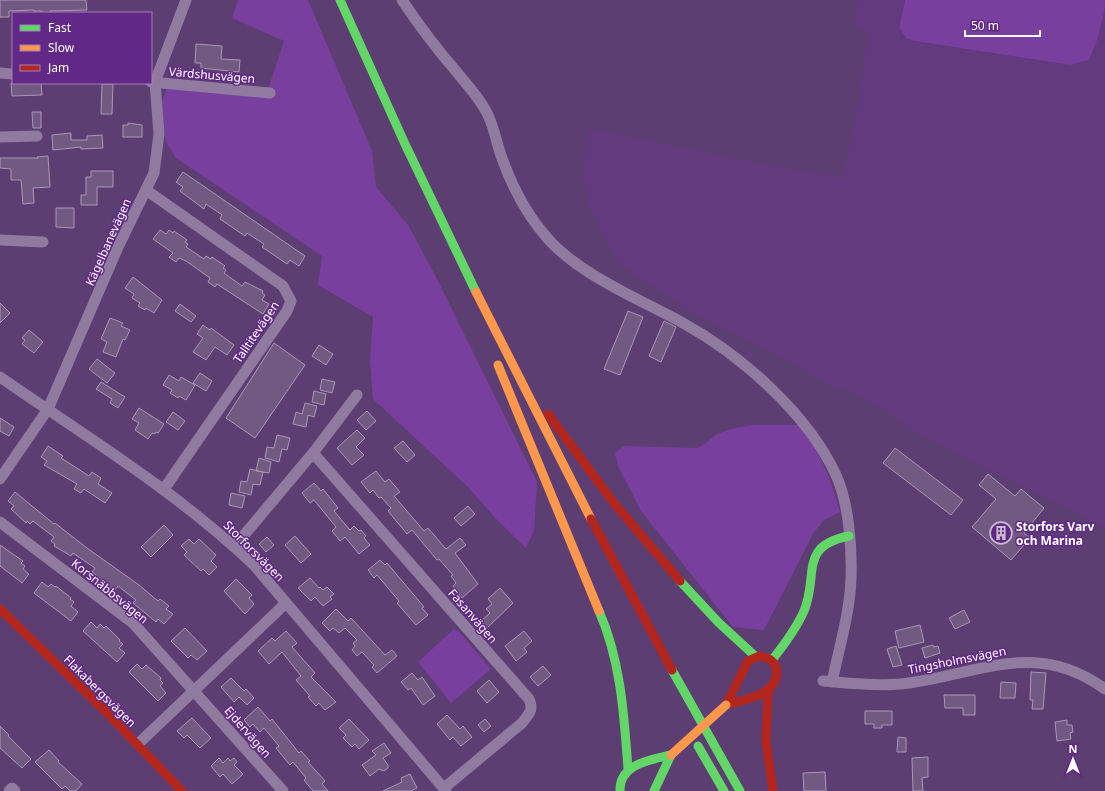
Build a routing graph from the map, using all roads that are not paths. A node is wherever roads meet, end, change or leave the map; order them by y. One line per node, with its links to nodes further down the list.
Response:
1 (186, 0): 6 (street, Kägelbanevägen)
2 (340, 0): 13 (main road)
3 (402, 0): 22 (street)
4 (0, 73): 5 (street)
5 (12, 74)
6 (153, 82): 7 (street, Värdshusvägen); 10 (street, Kägelbanevägen)
7 (270, 93)
8 (37, 136): 9 (street)
9 (0, 137)
10 (146, 190): 16 (street, Kägelbanevägen); 20 (street, Talltitevägen)
11 (0, 240): 12 (street)
12 (43, 242)
13 (509, 360): 26 (main road); 44 (main road)
14 (0, 377): 16 (street, Storforsvägen)
15 (357, 395): 17 (street)
16 (48, 409): 18 (street, Kägelbanevägen); 20 (street, Storforsvägen)
17 (313, 452): 23 (street); 36 (street, Fasanvägen)
18 (0, 479)
19 (556, 480): 35 (main road)
20 (164, 489): 23 (street, Storforsvägen)
21 (0, 522): 29 (street, Korsnäbbsvägen)
22 (849, 536): 27 (main road); 28 (street, Tingsholmsvägen)
23 (234, 547): 24 (street, Storforsvägen)
24 (286, 603): 29 (street); 36 (street, Storforsvägen)
25 (0, 609): 33 (main road, Flakabergsvägen)
26 (756, 656): 27 (main road); 31 (main road)
27 (772, 660): 30 (main road)
28 (1105, 689)
29 (194, 691): 33 (street); 40 (street, Ejdervägen)
30 (768, 691): 31 (main road); 45 (main road)
31 (726, 705): 34 (main road, bridge)
32 (686, 724): 43 (main road)
33 (138, 744): 39 (main road, Flakabergsvägen)
34 (670, 755): 35 (main road); 42 (main road)
35 (628, 769): 41 (main road)
36 (445, 789)
37 (9, 791): 38 (street)
38 (15, 791)
39 (182, 791)
40 (283, 791)
41 (620, 791)
42 (654, 791)
43 (724, 791)
44 (740, 791)
45 (773, 791)

